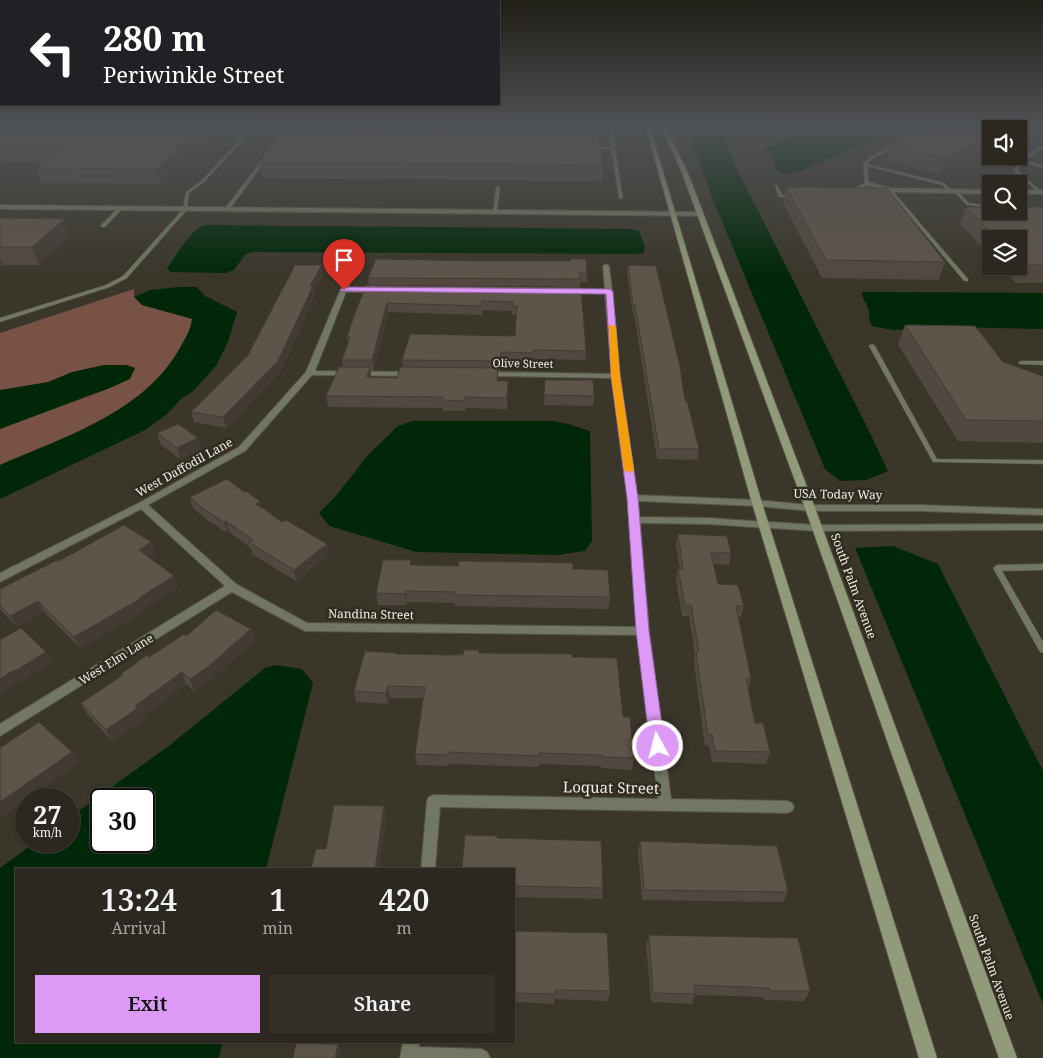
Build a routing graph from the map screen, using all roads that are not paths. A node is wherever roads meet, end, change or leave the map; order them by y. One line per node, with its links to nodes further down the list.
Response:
1 (206, 177): 23 (lane)
2 (252, 177): 24 (lane)
3 (618, 177): 19 (lane)
4 (663, 177): 26 (main road)
5 (687, 177): 27 (main road, South Palm Avenue)
6 (866, 177): 9 (lane)
7 (917, 177): 13 (lane)
8 (1024, 177): 16 (lane)
9 (867, 184): 12 (street); 17 (lane)
10 (498, 186): 25 (lane)
11 (776, 186): 18 (lane)
12 (890, 190): 13 (street); 31 (lane)
13 (953, 191): 14 (street); 20 (lane)
14 (982, 192)
15 (1027, 192): 16 (street)
16 (1042, 193)
17 (847, 194)
18 (798, 196)
19 (621, 198)
20 (982, 206)
21 (0, 207): 22 (street)
22 (120, 209): 23 (street); 28 (lane)
23 (185, 209): 24 (street); 36 (lane)
24 (226, 210): 25 (street)
25 (495, 212): 26 (street)
26 (674, 214): 27 (street); 46 (main road)
27 (700, 214): 48 (main road, South Palm Avenue)
28 (104, 226)
29 (606, 266): 35 (street)
30 (353, 268): 32 (street, West Daffodil Lane)
31 (966, 280)
32 (344, 290): 33 (street); 40 (street, West Daffodil Lane)
33 (383, 290)
34 (560, 291): 35 (street)
35 (610, 292): 43 (street)
36 (0, 320)
37 (872, 346): 44 (lane)
38 (1021, 362): 39 (lane)
39 (1043, 362)
40 (310, 373): 41 (street); 47 (street, West Daffodil Lane)
41 (418, 374)
42 (478, 374): 43 (street, Olive Street)
43 (616, 376): 45 (street)
44 (1043, 462)
45 (633, 498): 46 (street, USA Today Way); 50 (street)
46 (757, 503): 48 (street, USA Today Way); 51 (main road)
47 (142, 505): 55 (street, West Daffodil Lane); 56 (street, Nandina Street)
48 (810, 508): 49 (street, USA Today Way); 53 (main road, South Palm Avenue)
49 (1043, 512)
50 (634, 520): 51 (street); 57 (street)
51 (764, 526): 53 (street); 65 (main road)
52 (1043, 527): 53 (street)
53 (817, 528): 66 (main road, South Palm Avenue)
54 (1043, 567): 58 (lane)
55 (0, 578)
56 (232, 587): 57 (street, Nandina Street); 59 (street, West Elm Lane)
57 (643, 631): 60 (street)
58 (1043, 650)
59 (0, 731)
60 (665, 804): 61 (street, Loquat Street); 62 (street, Loquat Street)
61 (787, 806)
62 (428, 868)
63 (410, 1051): 64 (street)
64 (481, 1058)
65 (928, 1058)
66 (1008, 1058)

